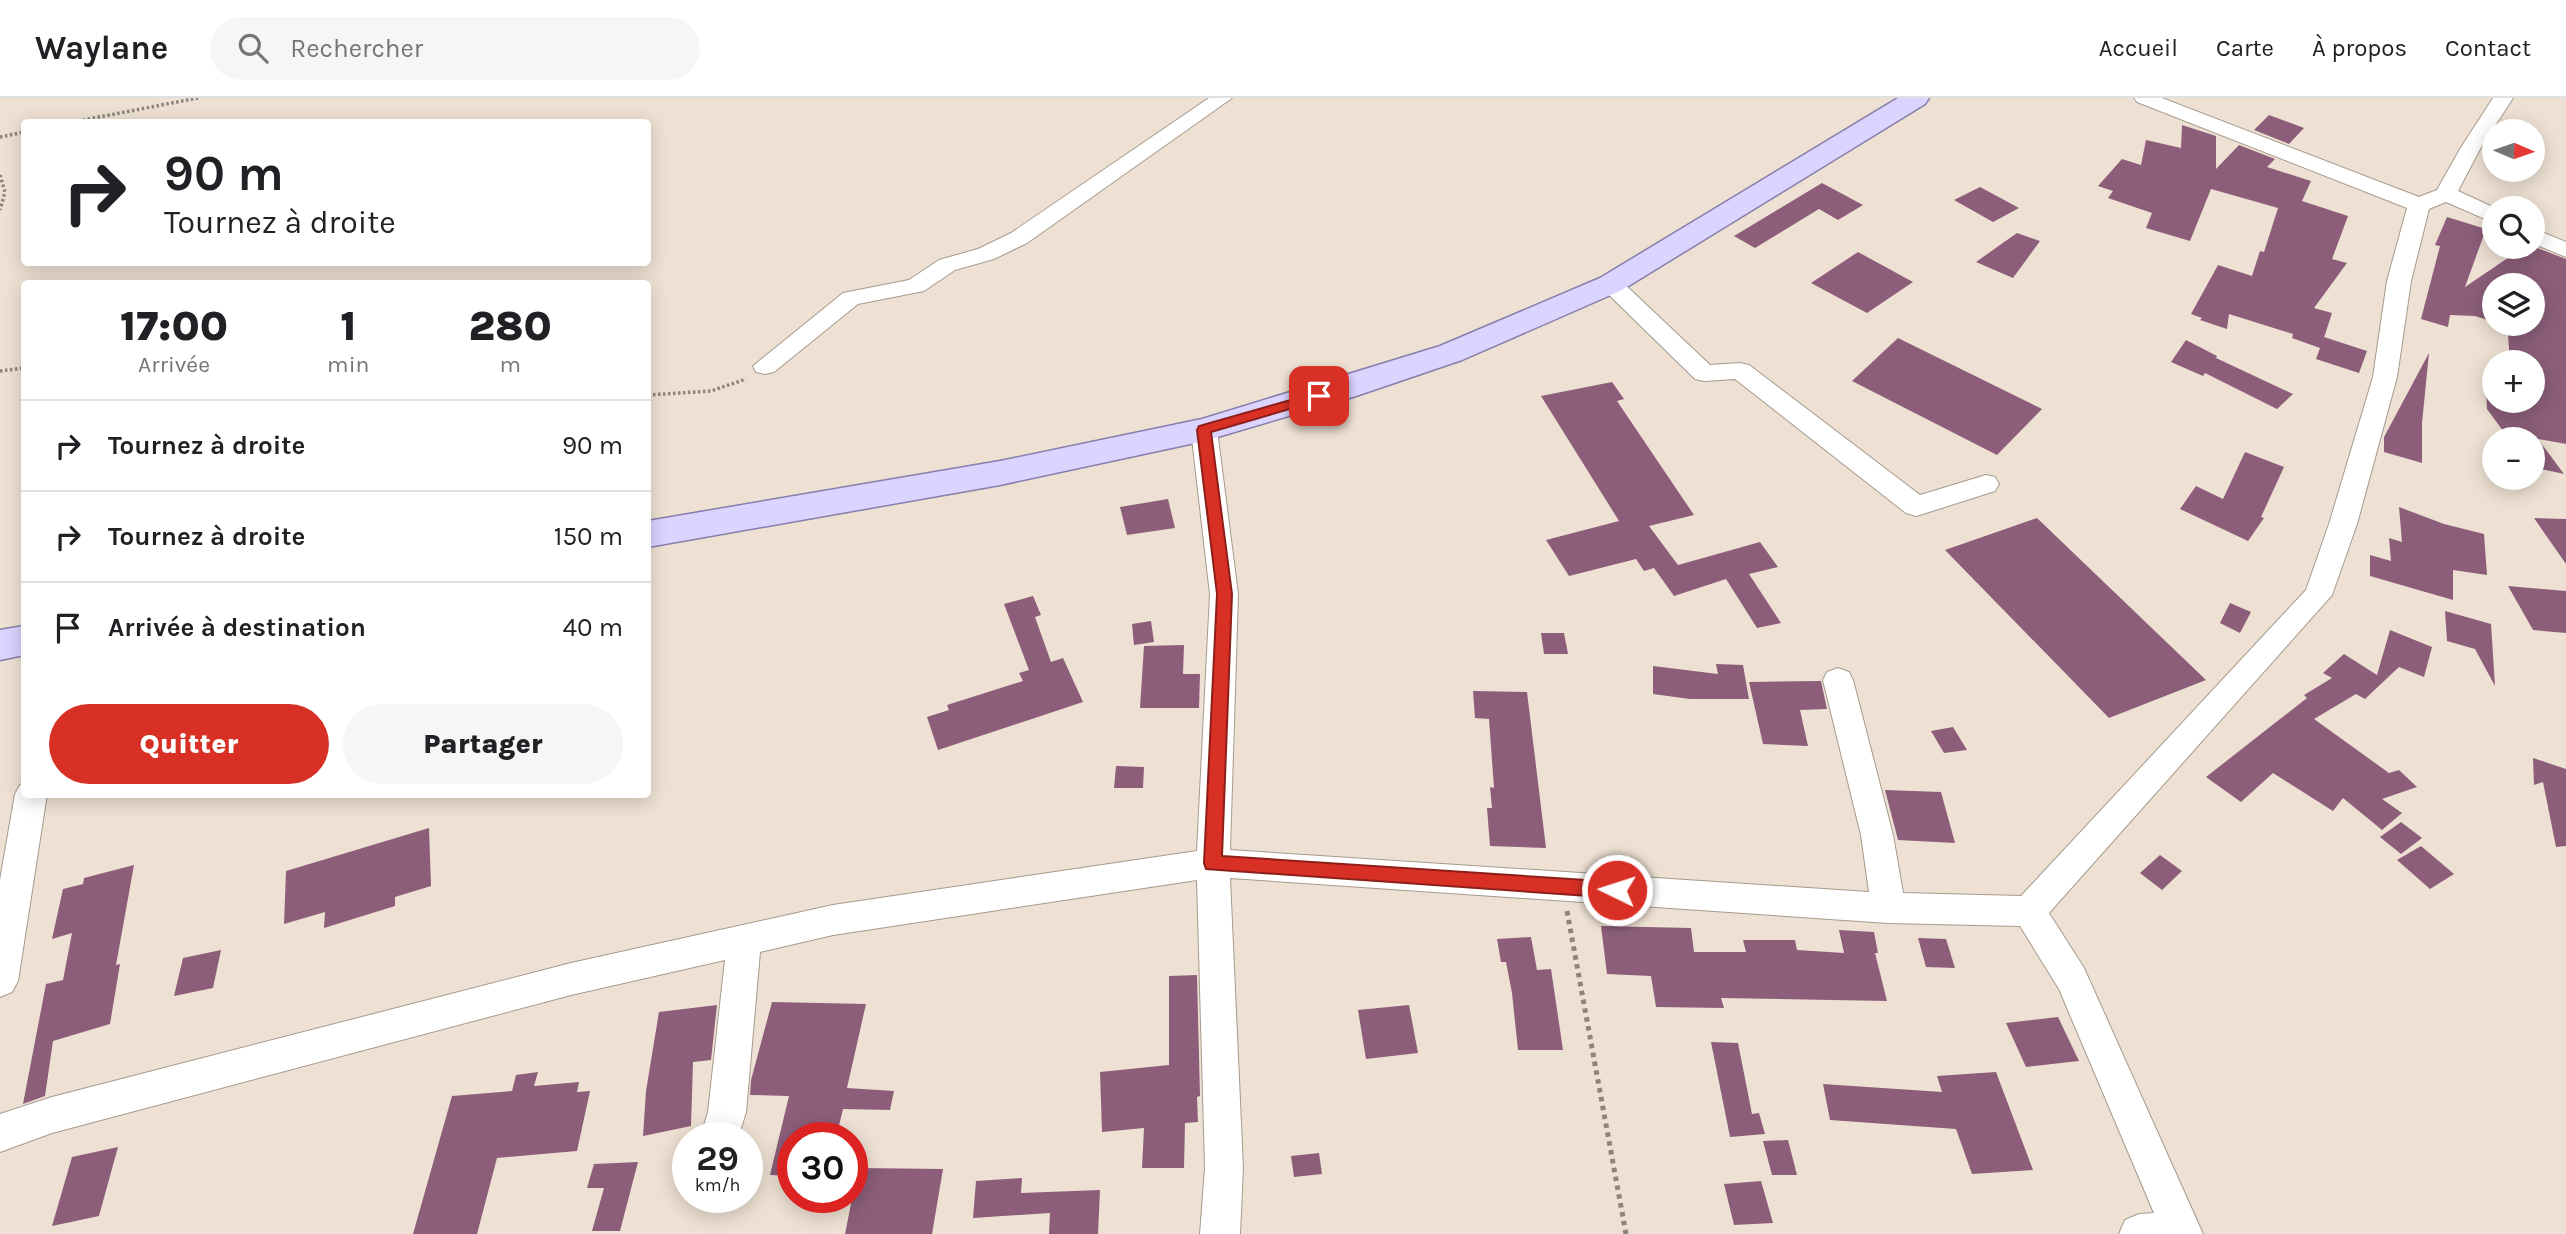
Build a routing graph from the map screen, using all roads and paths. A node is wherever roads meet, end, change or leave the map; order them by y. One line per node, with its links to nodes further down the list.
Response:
1 (198, 98): 6 (path)
2 (1222, 98): 16 (street)
3 (1916, 98): 15 (main road)
4 (2144, 98): 10 (street)
5 (2503, 98): 10 (street)
6 (89, 119)
7 (21, 133): 8 (path)
8 (0, 137)
9 (0, 175): 11 (path)
10 (2433, 200): 12 (street); 30 (street)
11 (0, 210)
12 (2482, 213)
13 (2545, 240): 14 (street)
14 (2566, 250)
15 (1611, 284): 20 (main road); 21 (street)
16 (765, 366): 19 (path)
17 (21, 368): 18 (path)
18 (0, 371)
19 (651, 395)
20 (1204, 430): 22 (main road); 27 (street)
21 (1986, 484)
22 (651, 533)
23 (21, 642): 24 (main road)
24 (0, 645)
25 (1838, 680): 29 (street)
26 (30, 798): 32 (street)
27 (1213, 863): 28 (street); 31 (street); 36 (street)
28 (1563, 886): 29 (street); 37 (path)
29 (1888, 908): 30 (street)
30 (2029, 911): 35 (street)
31 (744, 940): 33 (street); 34 (street)
32 (0, 981)
33 (724, 1122)
34 (0, 1133)
35 (2183, 1232): 38 (street)
36 (1220, 1234)
37 (1626, 1234)
38 (2139, 1234)

